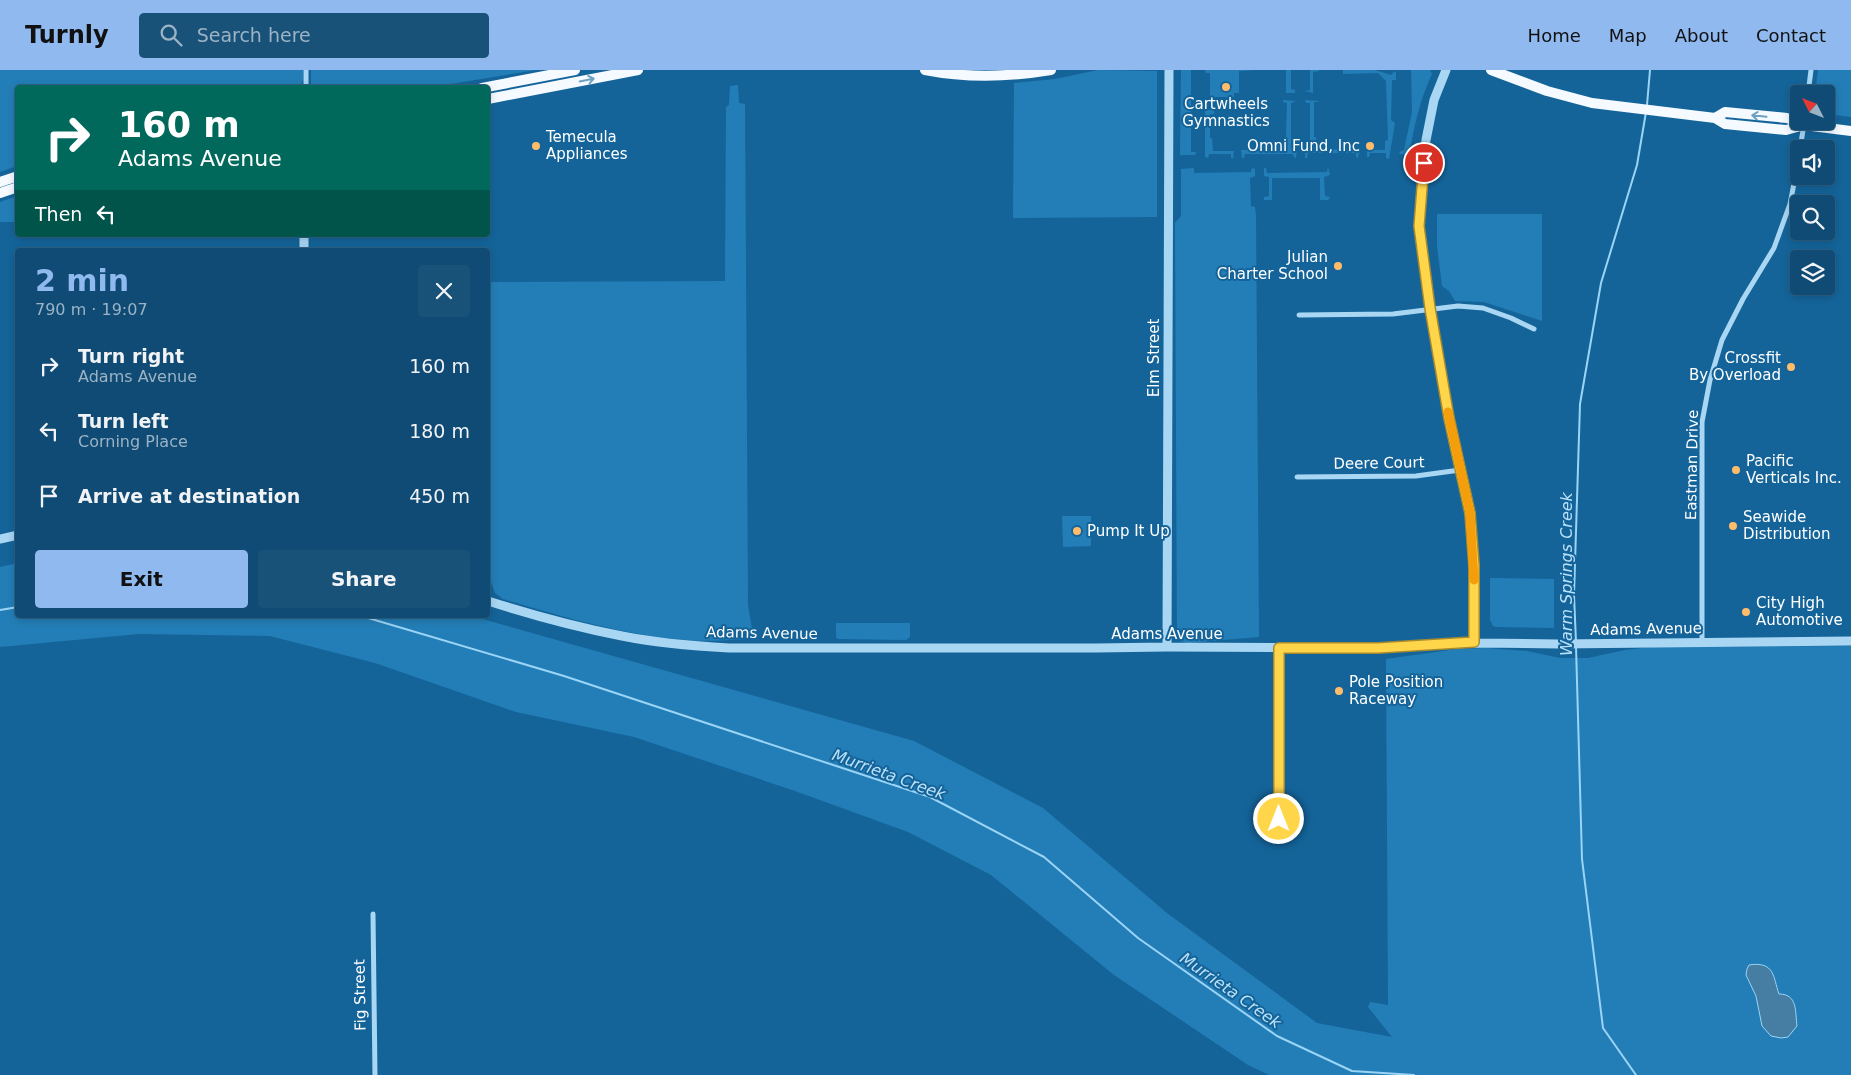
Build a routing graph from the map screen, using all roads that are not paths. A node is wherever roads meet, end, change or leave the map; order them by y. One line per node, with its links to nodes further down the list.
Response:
1 (306, 70): 11 (street)
2 (575, 70): 13 (main road); 14 (main road)
3 (638, 70): 14 (main road, one-way to 3)
4 (925, 70): 10 (main road)
5 (1051, 70): 10 (main road)
6 (1169, 70): 35 (street, Elm Street)
7 (1446, 70): 24 (street)
8 (1491, 70): 16 (main road)
9 (1811, 70): 12 (street)
10 (943, 72)
11 (306, 85)
12 (1809, 85)
13 (490, 86)
14 (518, 94): 15 (main road)
15 (490, 99)
16 (1790, 128)
17 (1835, 128): 18 (main road)
18 (1851, 131)
19 (15, 177): 20 (main road)
20 (0, 182)
21 (1794, 185): 33 (street, Eastman Drive)
22 (15, 188): 23 (main road)
23 (0, 193)
24 (1430, 308): 25 (street); 26 (street); 27 (street)
25 (1298, 315)
26 (1534, 329)
27 (1460, 470): 28 (street, Deere Court); 32 (street)
28 (1297, 477)
29 (15, 536): 30 (street)
30 (0, 539)
31 (490, 602): 35 (street, Adams Avenue)
32 (1474, 642): 33 (street, Adams Avenue); 36 (street, Adams Avenue)
33 (1702, 642): 34 (street, Adams Avenue)
34 (1851, 642)
35 (1167, 647): 36 (street, Adams Avenue)
36 (1279, 648): 37 (street)
37 (1279, 819)
38 (373, 914): 39 (street, Fig Street)
39 (375, 1075)

